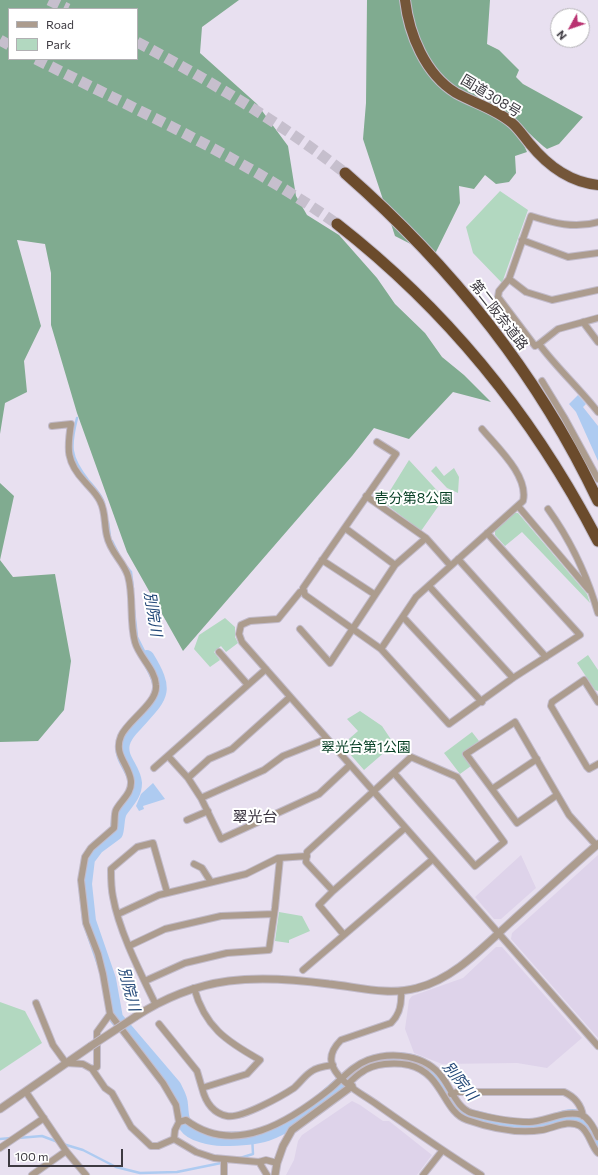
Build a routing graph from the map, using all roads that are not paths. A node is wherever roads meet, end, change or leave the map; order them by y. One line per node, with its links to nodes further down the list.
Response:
1 (405, 0): 3 (highway, 国道308号)
2 (345, 173): 21 (highway, 第二阪奈道路)
3 (598, 185)
4 (598, 222): 6 (street)
5 (338, 224): 27 (highway)
6 (522, 240): 7 (street); 8 (street)
7 (598, 253)
8 (509, 279): 9 (street); 13 (street)
9 (598, 290)
10 (598, 318): 11 (street)
11 (582, 322): 12 (street); 13 (street)
12 (598, 342)
13 (539, 344): 15 (street)
14 (542, 382): 19 (street)
15 (598, 412)
16 (52, 426): 84 (street)
17 (482, 429): 22 (street)
18 (377, 442): 20 (street)
19 (598, 479)
20 (366, 496): 24 (street); 26 (street)
21 (598, 501)
22 (518, 506): 25 (street); 34 (street)
23 (548, 509): 34 (street)
24 (345, 528): 29 (street); 30 (street)
25 (487, 533): 28 (street); 43 (street)
26 (426, 538): 30 (street); 31 (street)
27 (598, 541)
28 (458, 559): 31 (street); 43 (street)
29 (322, 560): 33 (street); 35 (street)
30 (395, 564): 35 (street)
31 (450, 565): 32 (street)
32 (429, 586): 38 (street); 45 (street)
33 (304, 591): 39 (street); 44 (street)
34 (592, 593): 36 (street)
35 (374, 594): 39 (street)
36 (596, 600): 37 (street)
37 (598, 613)
38 (404, 618): 41 (street); 49 (street)
39 (352, 628): 40 (street); 41 (street)
40 (300, 629)
41 (381, 649): 49 (street)
42 (219, 652): 46 (street)
43 (546, 657): 45 (street)
44 (266, 669): 46 (street); 47 (street)
45 (513, 678): 49 (street)
46 (248, 685): 51 (street)
47 (290, 697): 50 (street); 57 (street)
48 (597, 699): 53 (street)
49 (482, 702)
50 (326, 739): 54 (street); 61 (street)
51 (168, 756): 55 (street); 57 (street)
52 (537, 759): 58 (street); 58 (street); 60 (street)
53 (598, 764)
54 (349, 766): 59 (street); 62 (street)
55 (154, 768)
56 (394, 773): 56 (street); 59 (street)
57 (188, 778): 61 (street)
58 (492, 789): 60 (street)
59 (374, 792): 64 (street); 66 (street)
60 (557, 795): 65 (street)
61 (202, 798): 62 (street)
62 (208, 811): 63 (street)
63 (187, 820)
64 (405, 828): 68 (street); 71 (street)
65 (597, 845): 75 (street)
66 (307, 856): 67 (street); 71 (street)
67 (280, 858): 70 (street); 74 (street)
68 (433, 859): 75 (street); 76 (street)
69 (194, 864): 70 (street)
70 (211, 882): 72 (street)
71 (333, 891): 76 (street)
72 (167, 892): 73 (street); 73 (street)
73 (118, 914): 77 (street)
74 (274, 914): 77 (street); 79 (street)
75 (498, 934): 81 (street); 86 (street)
76 (344, 935): 78 (street)
77 (129, 946): 79 (street)
78 (303, 970)
79 (145, 981): 83 (street)
80 (194, 988): 81 (street); 83 (street); 92 (street)
81 (401, 991): 88 (street)
82 (36, 1003): 87 (street)
83 (155, 1003): 87 (street, bridge)
84 (110, 1014): 89 (street); 99 (street)
85 (159, 1024): 92 (street)
86 (598, 1046)
87 (66, 1063): 89 (street); 93 (street)
88 (332, 1065): 90 (street); 92 (street)
89 (92, 1069): 101 (street)
90 (342, 1078): 91 (street); 94 (street); 99 (street)
91 (349, 1085): 95 (street); 104 (street); 108 (street)
92 (202, 1088)
93 (26, 1092): 96 (street); 98 (street)
94 (453, 1093): 95 (street); 97 (street); 97 (street)
95 (446, 1097): 105 (street)
96 (0, 1109)
97 (583, 1116): 100 (street)
98 (44, 1118): 102 (street); 103 (street)
99 (179, 1122): 101 (street)
100 (598, 1137)
101 (174, 1139): 106 (street)
102 (0, 1148)
103 (66, 1151): 109 (street); 110 (street)
104 (442, 1151): 114 (street); 115 (street)
105 (598, 1153)
106 (224, 1160): 107 (street); 111 (street)
107 (259, 1162): 108 (street); 112 (street)
108 (277, 1163): 113 (street)
109 (32, 1175)
110 (86, 1175)
111 (224, 1175)
112 (266, 1175)
113 (275, 1175)
114 (424, 1175)
115 (481, 1175)

